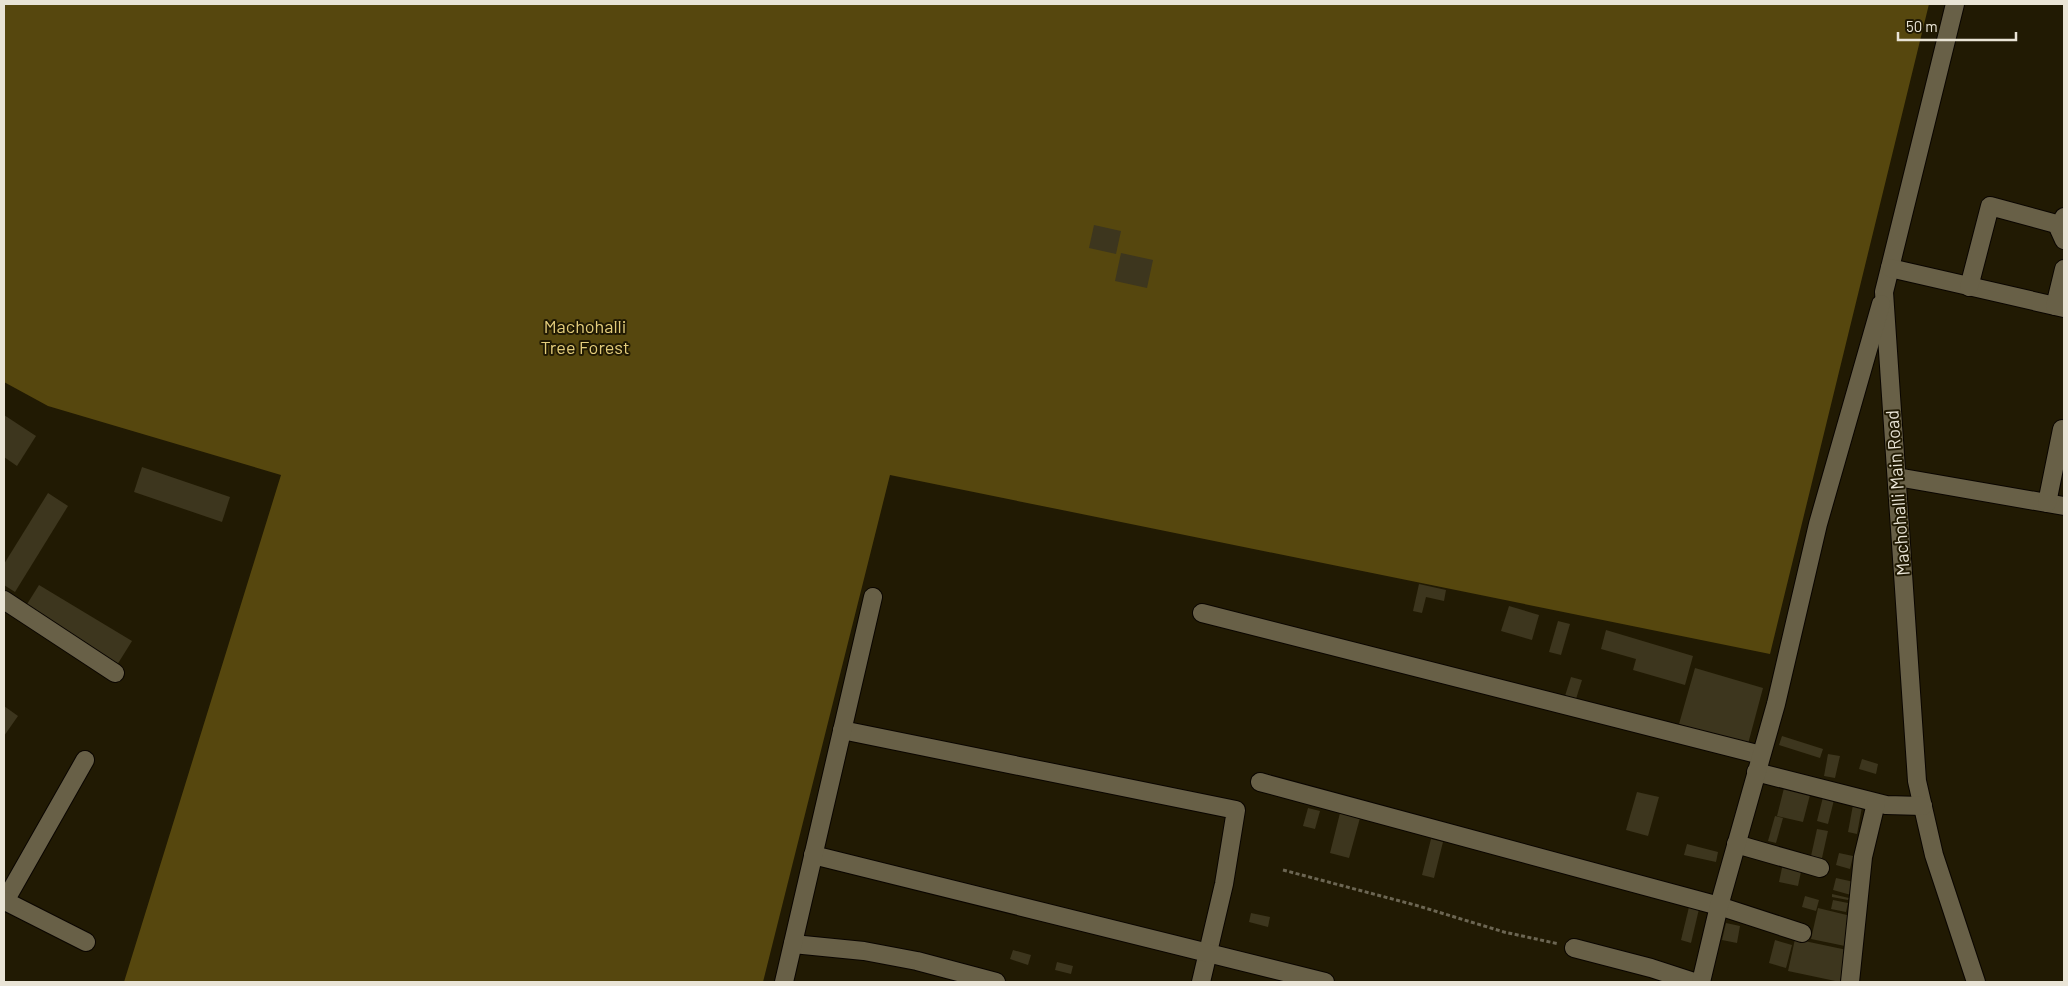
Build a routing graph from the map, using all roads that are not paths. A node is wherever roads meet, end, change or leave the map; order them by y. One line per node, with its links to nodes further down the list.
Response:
1 (1955, 4): 3 (street, Machohalli Main Road)
2 (2063, 227): 5 (street)
3 (1890, 268): 5 (street); 6 (street, Machohalli Main Road)
4 (2064, 269): 7 (street)
5 (1969, 287): 7 (street)
6 (1884, 292): 9 (street, Machohalli Main Road); 16 (street)
7 (2059, 307)
8 (2062, 429): 10 (street)
9 (1897, 477): 10 (street); 21 (street, Machohalli Main Road)
10 (2056, 504)
11 (873, 598): 15 (street)
12 (4, 600): 14 (street)
13 (1202, 613): 16 (street)
14 (115, 673)
15 (842, 730): 23 (street); 31 (street)
16 (1761, 755): 18 (street)
17 (85, 760): 25 (street)
18 (1756, 772): 20 (street); 22 (street)
19 (1260, 782): 26 (street)
20 (1876, 803): 21 (street); 38 (street)
21 (1923, 806): 39 (street, Machohalli Main Road)
22 (1736, 844): 24 (street); 26 (street)
23 (813, 855): 29 (street); 31 (street)
24 (1820, 868)
25 (4, 901): 28 (street)
26 (1718, 906): 27 (street); 37 (street)
27 (1802, 933)
28 (86, 942)
29 (793, 944): 32 (street); 33 (street)
30 (1574, 948): 36 (street)
31 (1207, 954): 34 (street); 35 (street)
32 (784, 982)
33 (996, 982)
34 (1201, 982)
35 (1325, 982)
36 (1694, 982)
37 (1700, 982)
38 (1850, 982)
39 (1976, 982)

